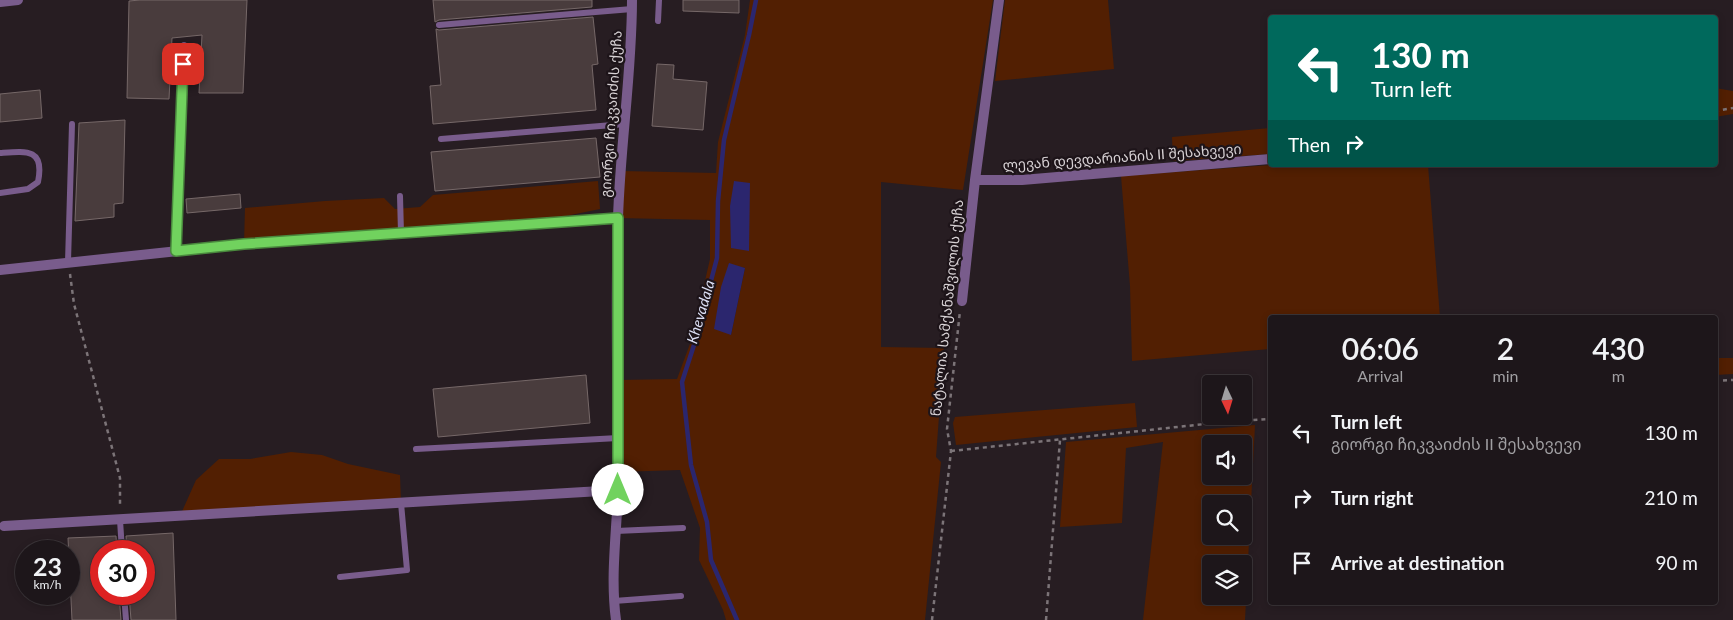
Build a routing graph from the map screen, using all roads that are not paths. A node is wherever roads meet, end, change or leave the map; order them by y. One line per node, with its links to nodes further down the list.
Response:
1 (18, 0): 4 (street)
2 (659, 0): 6 (lane)
3 (999, 0): 14 (street, ნატალია სამქანაშვილის ქუჩა)
4 (0, 2)
5 (632, 5): 7 (lane); 10 (street, გიორგი ჩიკვაიძის ქუჩა)
6 (658, 21)
7 (439, 25)
8 (184, 45): 19 (lane)
9 (72, 124): 20 (lane)
10 (625, 124): 11 (lane); 17 (street, გიორგი ჩიკვაიძის ქუჩა)
11 (440, 139)
12 (0, 153): 15 (lane)
13 (1268, 159): 14 (street, ლევან დევდარიანის II შესახვევი)
14 (975, 180): 22 (street, ნატალია სამქანაშვილის ქუჩა)
15 (0, 193)
16 (400, 196): 18 (lane)
17 (618, 218): 18 (street); 23 (street, გიორგი ჩიკვაიძის ქუჩა)
18 (401, 233): 19 (street)
19 (176, 251): 20 (street)
20 (68, 262): 21 (street)
21 (0, 270)
22 (962, 302)
23 (618, 438): 24 (lane); 25 (street, გიორგი ჩიკვაიძის ქუჩა)
24 (416, 449)
25 (618, 490): 26 (street); 30 (street, გიორგი ჩიკვაიძის ქუჩა)
26 (402, 503): 27 (street); 32 (lane)
27 (120, 520): 28 (street); 31 (lane)
28 (4, 526)
29 (683, 528): 30 (lane)
30 (616, 531): 34 (street, გიორგი ჩიკვაიძის ქუჩა)
31 (121, 540)
32 (340, 577)
33 (680, 596): 34 (lane)
34 (614, 601): 37 (street, გიორგი ჩიკვაიძის ქუჩა)
35 (125, 605): 36 (lane)
36 (126, 620)
37 (616, 620)

